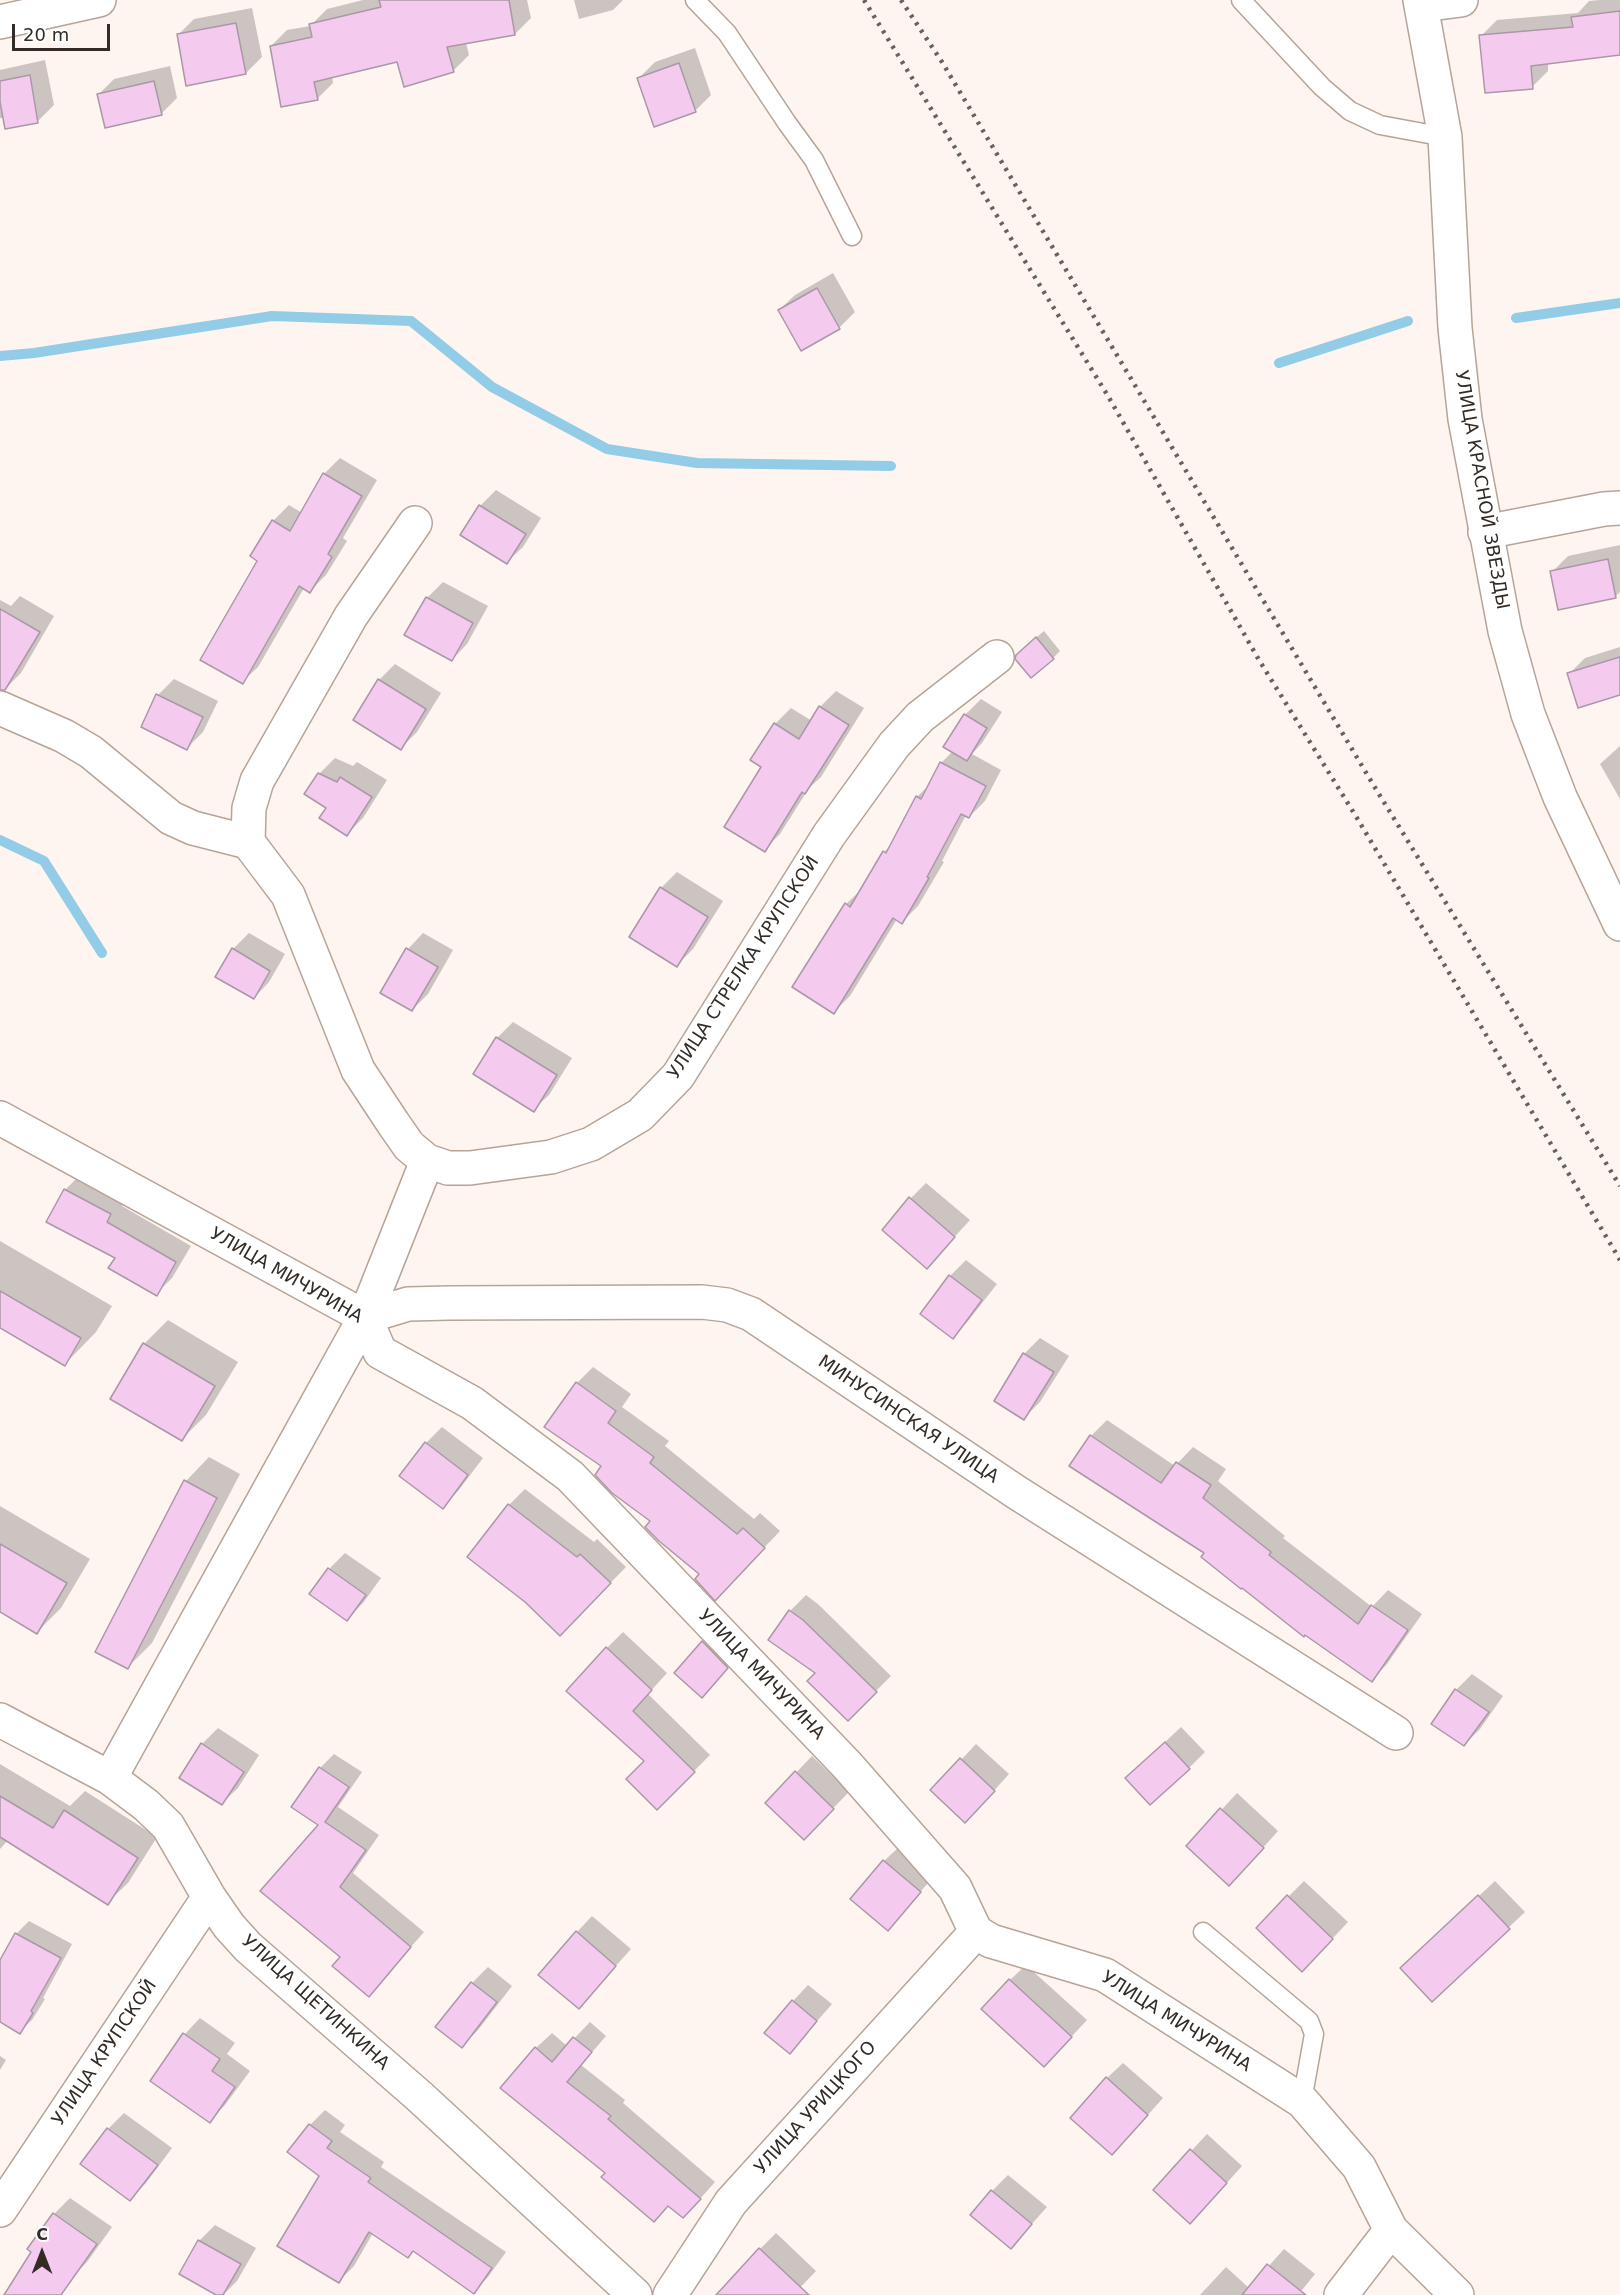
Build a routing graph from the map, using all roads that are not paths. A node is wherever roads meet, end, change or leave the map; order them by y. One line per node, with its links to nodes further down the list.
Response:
1 (99, 0): 6 (street)
2 (696, 0): 8 (lane)
3 (1241, 0): 7 (lane)
4 (1461, 0): 5 (street)
5 (1421, 3): 7 (street, УЛИЦА КРАСНОЙ ЗВЕЗДЫ)
6 (1, 14)
7 (1445, 137): 11 (street, УЛИЦА КРАСНОЙ ЗВЕЗДЫ)
8 (852, 236)
9 (1620, 508): 11 (street)
10 (415, 523): 14 (street)
11 (1485, 532): 15 (street, УЛИЦА КРАСНОЙ ЗВЕЗДЫ)
12 (997, 657): 17 (street, УЛИЦА СТРЕЛКА КРУПСКОЙ)
13 (0, 708): 14 (street)
14 (248, 842): 17 (street)
15 (1620, 924)
16 (0, 1118): 18 (street, УЛИЦА МИЧУРИНА)
17 (427, 1161): 18 (street)
18 (365, 1317): 20 (street, МИНУСИНСКАЯ УЛИЦА); 21 (street); 23 (street, УЛИЦА МИЧУРИНА)
19 (0, 1720): 21 (street, УЛИЦА ЩЕТИНКИНА)
20 (1396, 1733)
21 (110, 1778): 22 (street, УЛИЦА ЩЕТИНКИНА)
22 (209, 1897): 26 (street, УЛИЦА КРУПСКОЙ); 28 (street, УЛИЦА ЩЕТИНКИНА)
23 (976, 1932): 25 (street, УЛИЦА МИЧУРИНА); 29 (street, УЛИЦА УРИЦКОГО)
24 (1203, 1932): 25 (lane)
25 (1302, 2101): 27 (street, УЛИЦА МИЧУРИНА)
26 (0, 2210)
27 (1391, 2230): 30 (street); 31 (street, УЛИЦА МИЧУРИНА)
28 (635, 2295)
29 (670, 2295)
30 (1341, 2295)
31 (1457, 2295)

